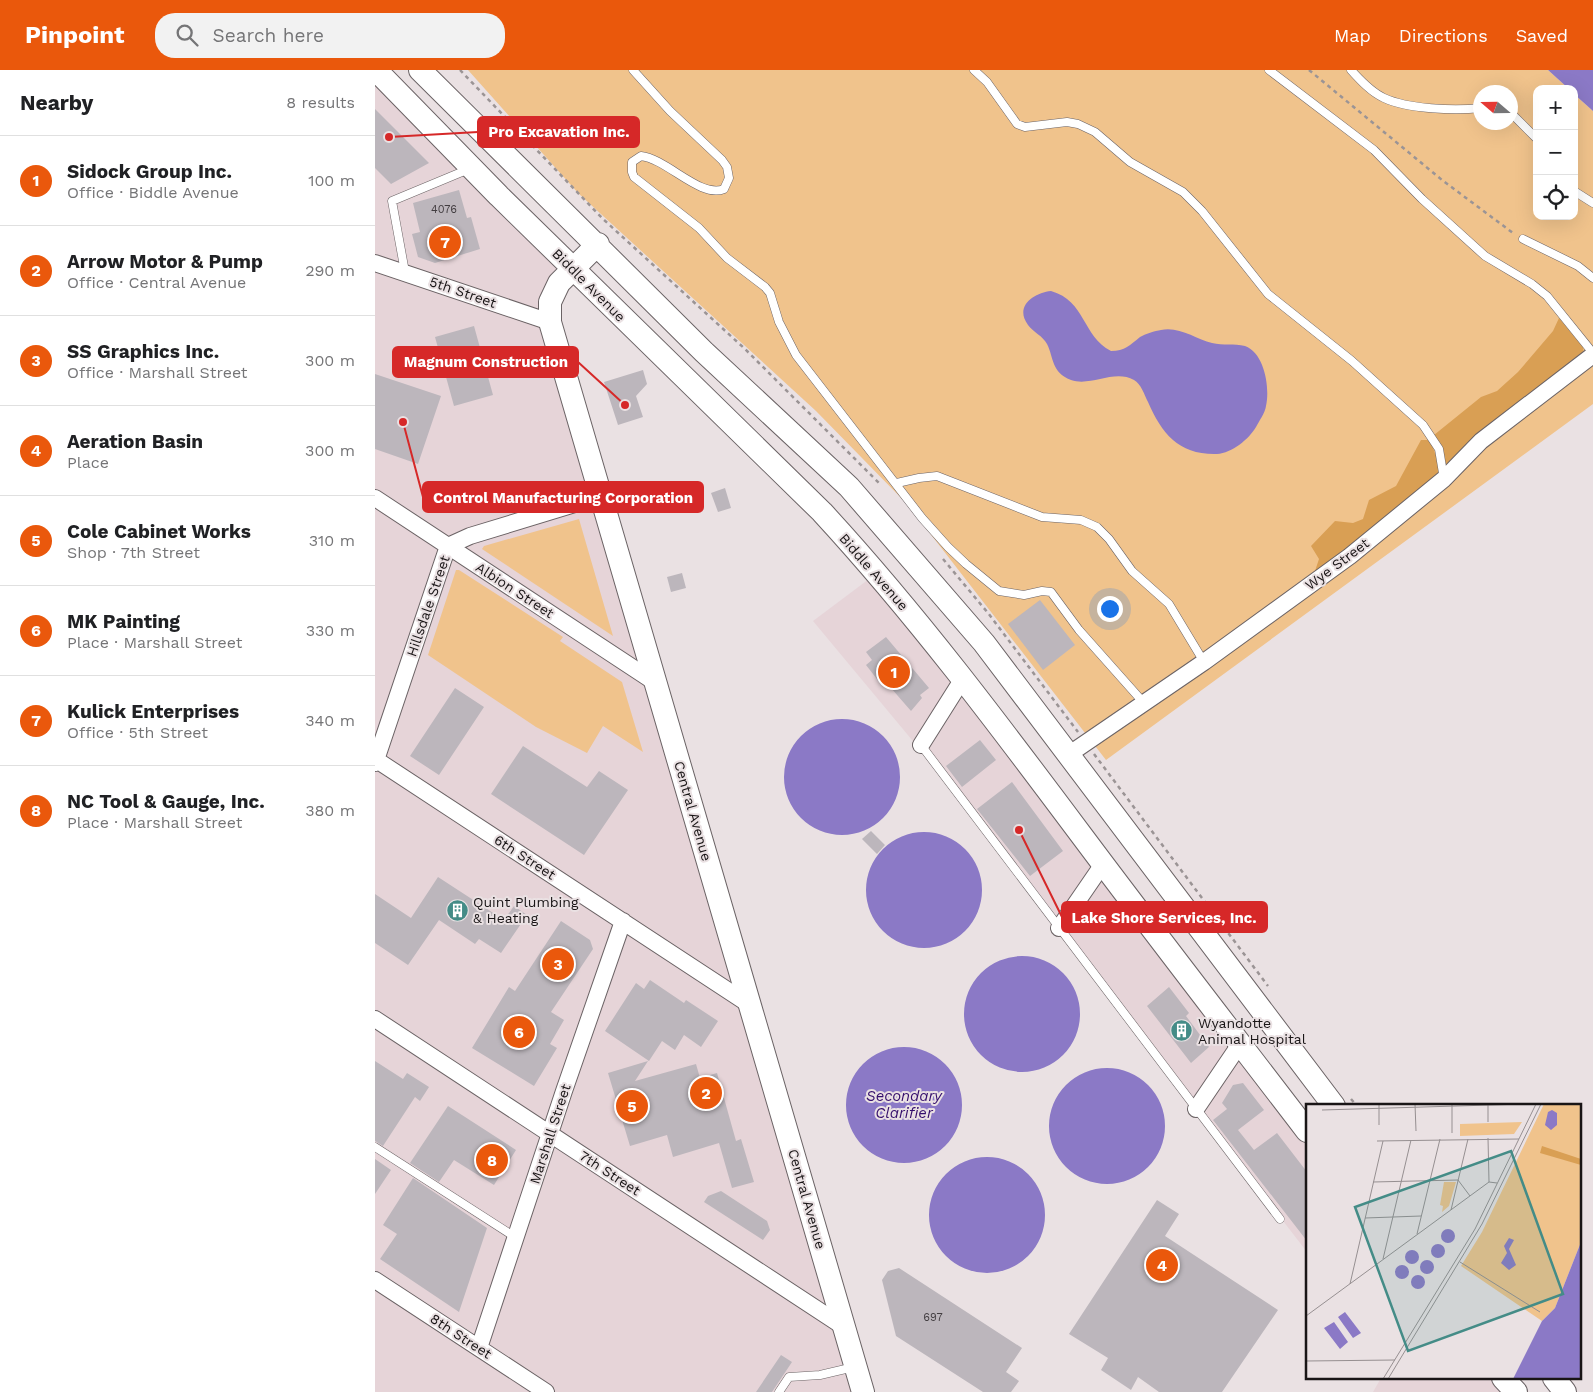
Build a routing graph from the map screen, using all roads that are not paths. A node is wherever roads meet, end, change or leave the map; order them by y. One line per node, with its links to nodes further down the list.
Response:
1 (420, 70): 14 (main road)
2 (633, 70): 21 (lane)
3 (974, 70): 23 (lane)
4 (1269, 70): 20 (lane)
5 (1351, 70): 7 (lane)
6 (376, 71): 10 (main road, Biddle Avenue)
7 (1473, 108)
8 (1518, 121): 9 (lane)
9 (1533, 135)
10 (471, 168): 16 (main road, Biddle Avenue); 17 (lane)
11 (1578, 194): 12 (lane)
12 (1593, 203)
13 (1523, 239): 18 (lane)
14 (598, 244): 16 (main road, Central Avenue); 25 (main road)
15 (375, 263): 17 (street, 5th Street)
16 (572, 267): 19 (main road, Central Avenue); 29 (main road, Biddle Avenue)
17 (406, 273): 19 (street, 5th Street)
18 (1593, 278)
19 (550, 322): 26 (main road, Central Avenue)
20 (1593, 354): 23 (street, Wye Street)
21 (887, 473): 22 (lane); 24 (lane)
22 (911, 479): 24 (lane); 27 (lane); 31 (lane)
23 (1444, 479): 31 (street, Wye Street)
24 (897, 483): 27 (lane)
25 (849, 487): 29 (main road); 36 (main road)
26 (601, 496): 30 (street, Hillsdale Street); 33 (main road, Central Avenue)
27 (906, 496): 34 (lane)
28 (375, 498): 30 (street, Albion Street)
29 (822, 512): 32 (main road, Biddle Avenue)
30 (448, 546): 33 (street, Albion Street); 37 (street, Hillsdale Street)
31 (1204, 662): 34 (street, Wye Street)
32 (962, 680): 35 (street); 38 (main road, Biddle Avenue)
33 (656, 682): 42 (main road, Central Avenue)
34 (1143, 702): 36 (street, Wye Street)
35 (921, 745): 41 (lane)
36 (1068, 756): 38 (main road); 45 (main road)
37 (375, 760): 40 (street, 6th Street)
38 (1039, 778): 39 (main road, Biddle Avenue)
39 (1103, 864): 41 (street); 44 (main road, Biddle Avenue)
40 (623, 922): 42 (street, 6th Street); 50 (street, Marshall Street)
41 (1059, 928): 48 (lane)
42 (750, 1005): 55 (main road, Central Avenue)
43 (375, 1019): 50 (street, 7th Street)
44 (1240, 1044): 46 (main road, Biddle Avenue); 48 (street)
45 (1298, 1059): 46 (main road); 47 (main road)
46 (1265, 1076): 49 (main road, Biddle Avenue)
47 (1332, 1104)
48 (1197, 1109): 52 (lane)
49 (1306, 1131)
50 (550, 1134): 53 (street, Marshall Street); 55 (street, 7th Street)
51 (375, 1147): 53 (lane)
52 (1280, 1219)
53 (515, 1238): 56 (street, Marshall Street)
54 (375, 1280): 56 (street, 8th Street)
55 (844, 1327): 57 (main road, Central Avenue)
56 (479, 1348): 60 (street, 8th Street)
57 (856, 1366): 61 (lane); 62 (main road, Central Avenue)
58 (1505, 1380): 63 (main road)
59 (1556, 1380): 64 (main road)
60 (547, 1392)
61 (779, 1392)
62 (863, 1392)
63 (1516, 1392)
64 (1565, 1392)

